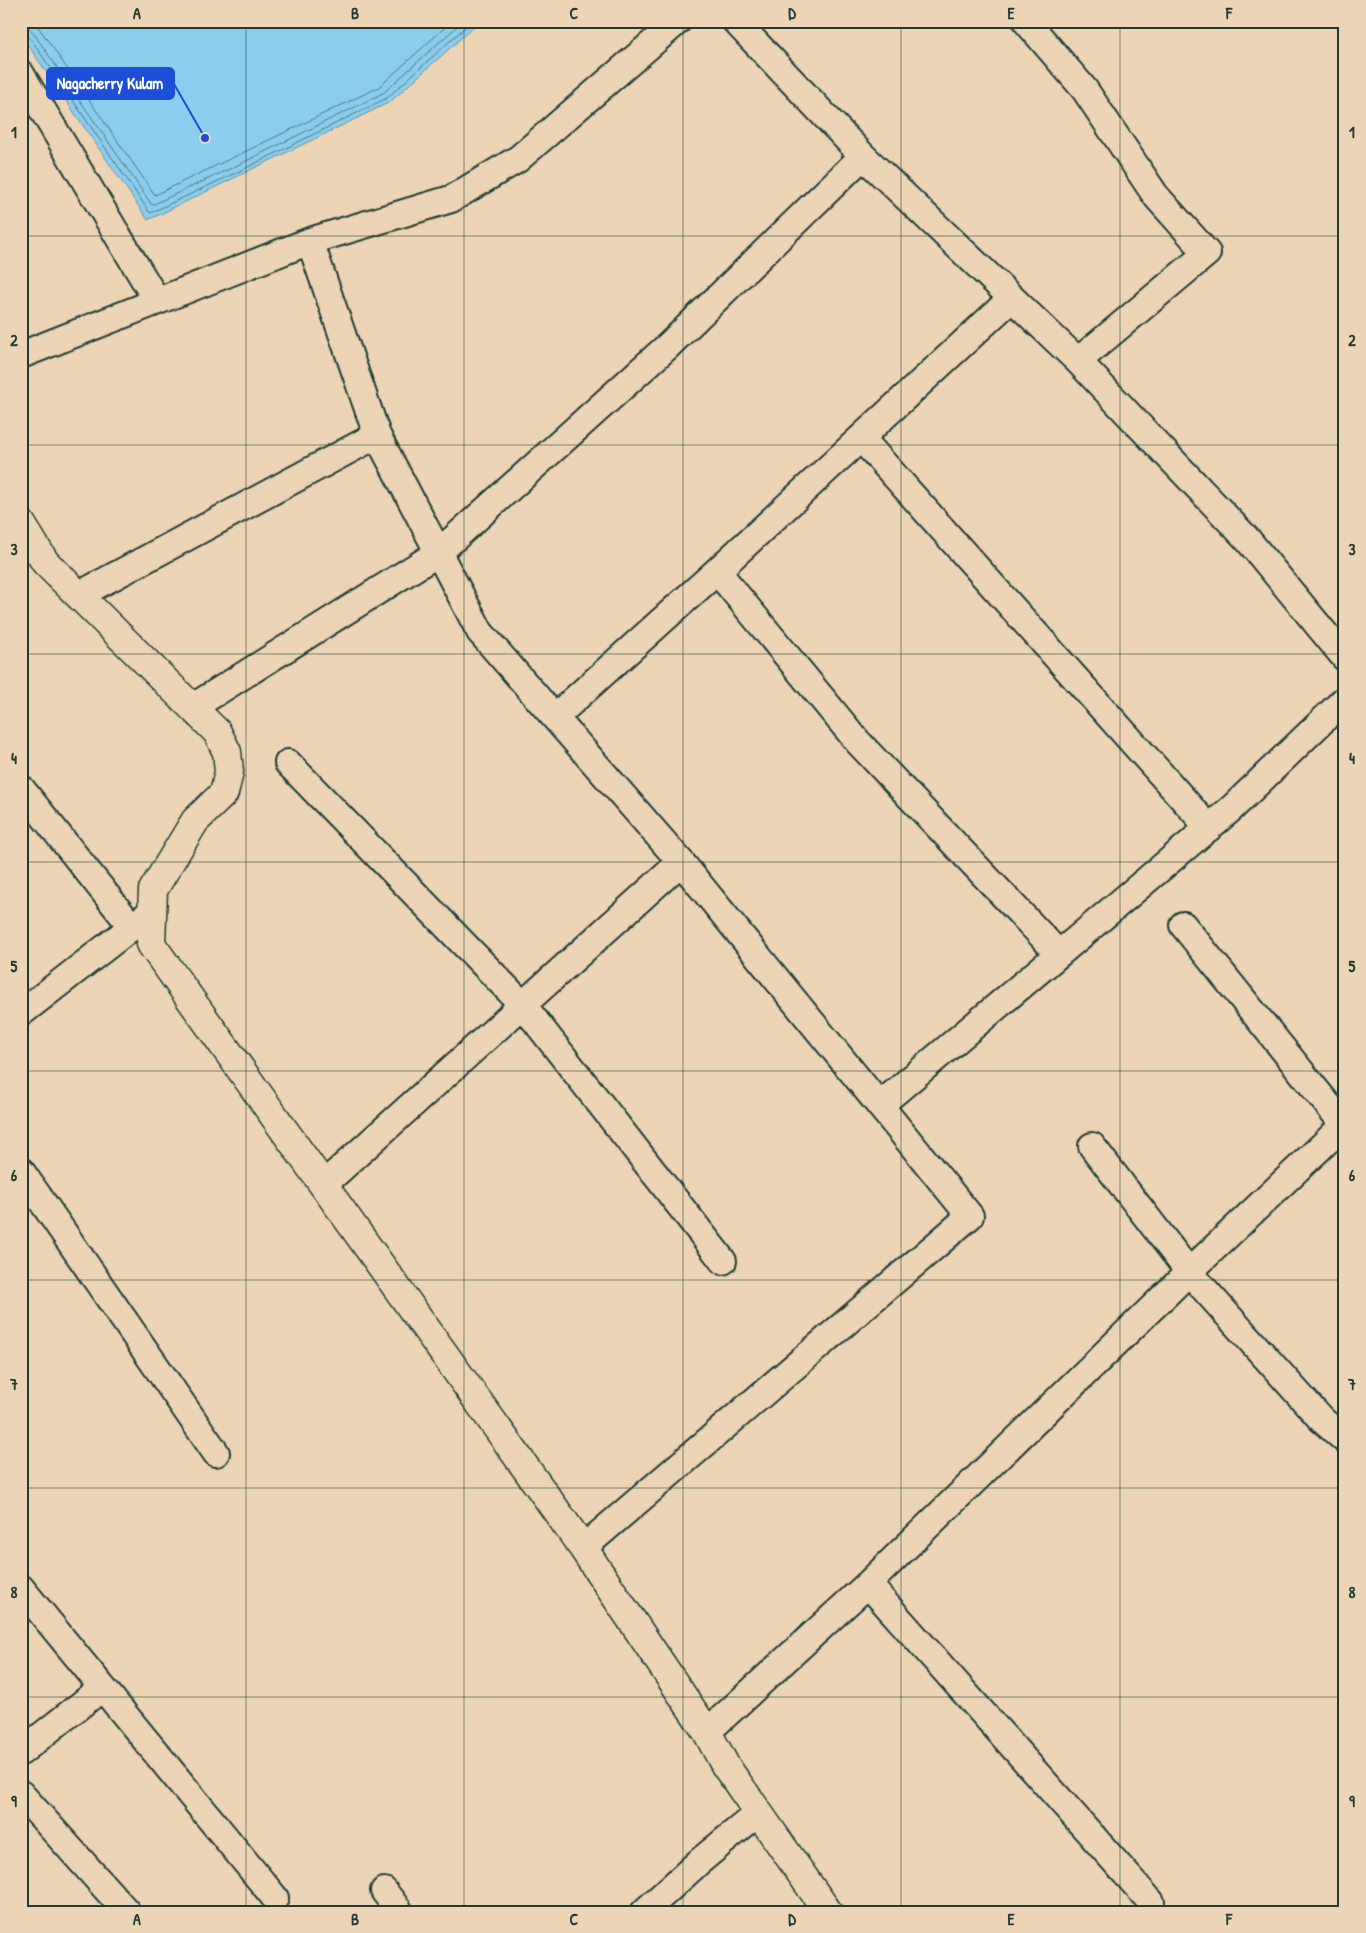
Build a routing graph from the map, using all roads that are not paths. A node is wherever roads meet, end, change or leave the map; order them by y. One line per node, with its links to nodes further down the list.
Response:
1 (678, 21): 6 (street)
2 (735, 21): 5 (street)
3 (1026, 21): 10 (street)
4 (21, 74): 8 (street)
5 (863, 156): 7 (street); 14 (street)
6 (310, 241): 8 (street); 11 (street)
7 (1012, 298): 10 (street); 12 (street)
8 (158, 301): 9 (street)
9 (21, 355)
10 (1078, 360): 17 (street)
11 (377, 435): 14 (street); 16 (street)
12 (861, 438): 15 (street); 23 (street)
13 (21, 523): 16 (main road)
14 (438, 553): 19 (street); 20 (street)
15 (717, 571): 20 (street); 27 (street)
16 (79, 595): 19 (main road)
17 (1345, 658)
18 (1345, 699): 23 (street)
19 (193, 708): 25 (main road)
20 (555, 717): 24 (street)
21 (288, 763): 28 (street)
22 (21, 788): 25 (street)
23 (1209, 828): 27 (street)
24 (681, 862): 28 (street); 30 (street)
25 (142, 919): 29 (street); 34 (main road)
26 (1182, 925): 31 (street)
27 (1059, 954): 30 (street)
28 (522, 1005): 34 (street); 35 (street)
29 (21, 1013)
30 (880, 1106): 39 (street)
31 (1344, 1125): 36 (street)
32 (1092, 1146): 36 (street)
33 (21, 1171): 38 (street)
34 (323, 1184): 39 (main road)
35 (723, 1261)
36 (1189, 1272): 37 (street); 40 (street)
37 (1345, 1440)
38 (216, 1453)
39 (582, 1548): 43 (main road)
40 (868, 1584): 43 (street); 49 (street)
41 (21, 1588): 42 (street)
42 (102, 1688): 44 (street); 48 (street)
43 (707, 1732): 46 (main road)
44 (21, 1752)
45 (21, 1794): 50 (street)
46 (758, 1813): 52 (street); 53 (main road)
47 (384, 1891): 51 (street)
48 (275, 1898)
49 (1151, 1902)
50 (127, 1912)
51 (400, 1912)
52 (644, 1912)
53 (828, 1912)

